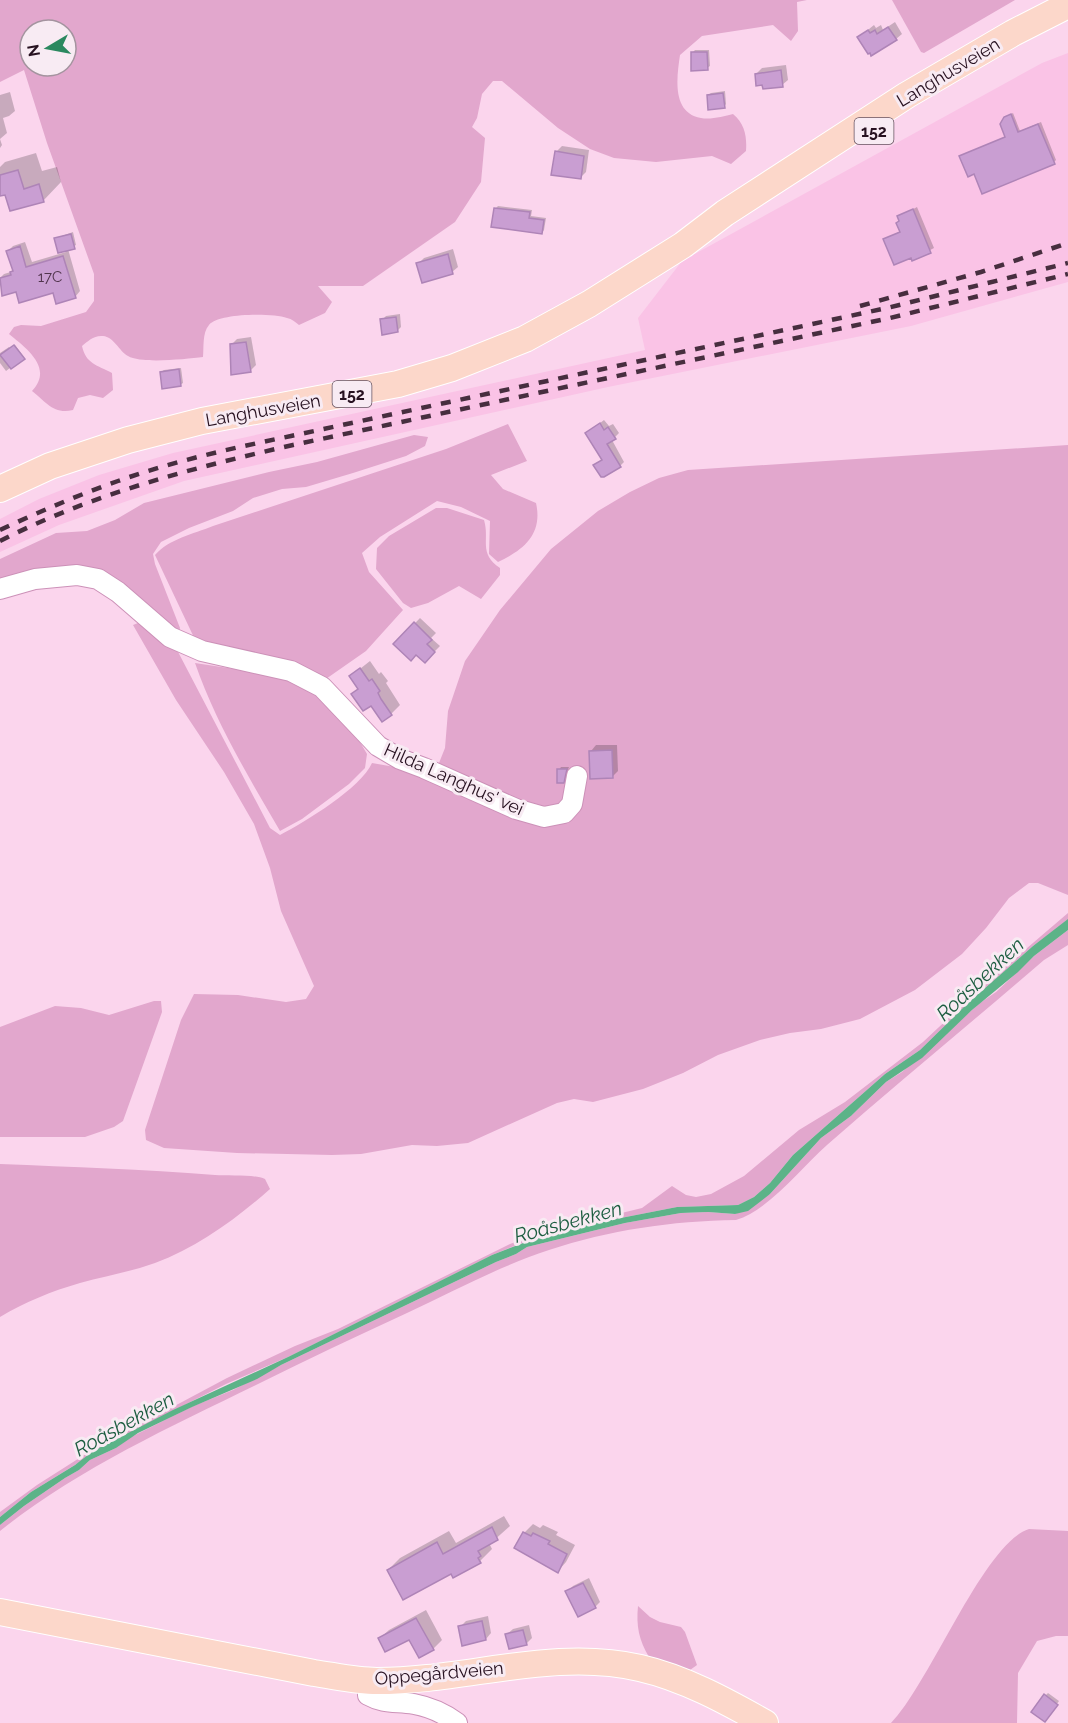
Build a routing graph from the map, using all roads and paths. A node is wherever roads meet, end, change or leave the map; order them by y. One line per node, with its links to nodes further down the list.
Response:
1 (1068, 5): 3 (main road, Langhusveien / 152)
2 (1068, 21): 3 (main road, Langhusveien / 152)
3 (683, 245): 4 (main road, Langhusveien / 152)
4 (0, 489)
5 (0, 589): 6 (street, Hilda Langhus' vei)
6 (577, 776)
7 (0, 1612): 8 (main road, Oppegårdveien)
8 (367, 1680): 9 (street); 10 (main road, Oppegårdveien)
9 (457, 1723)
10 (765, 1723)

